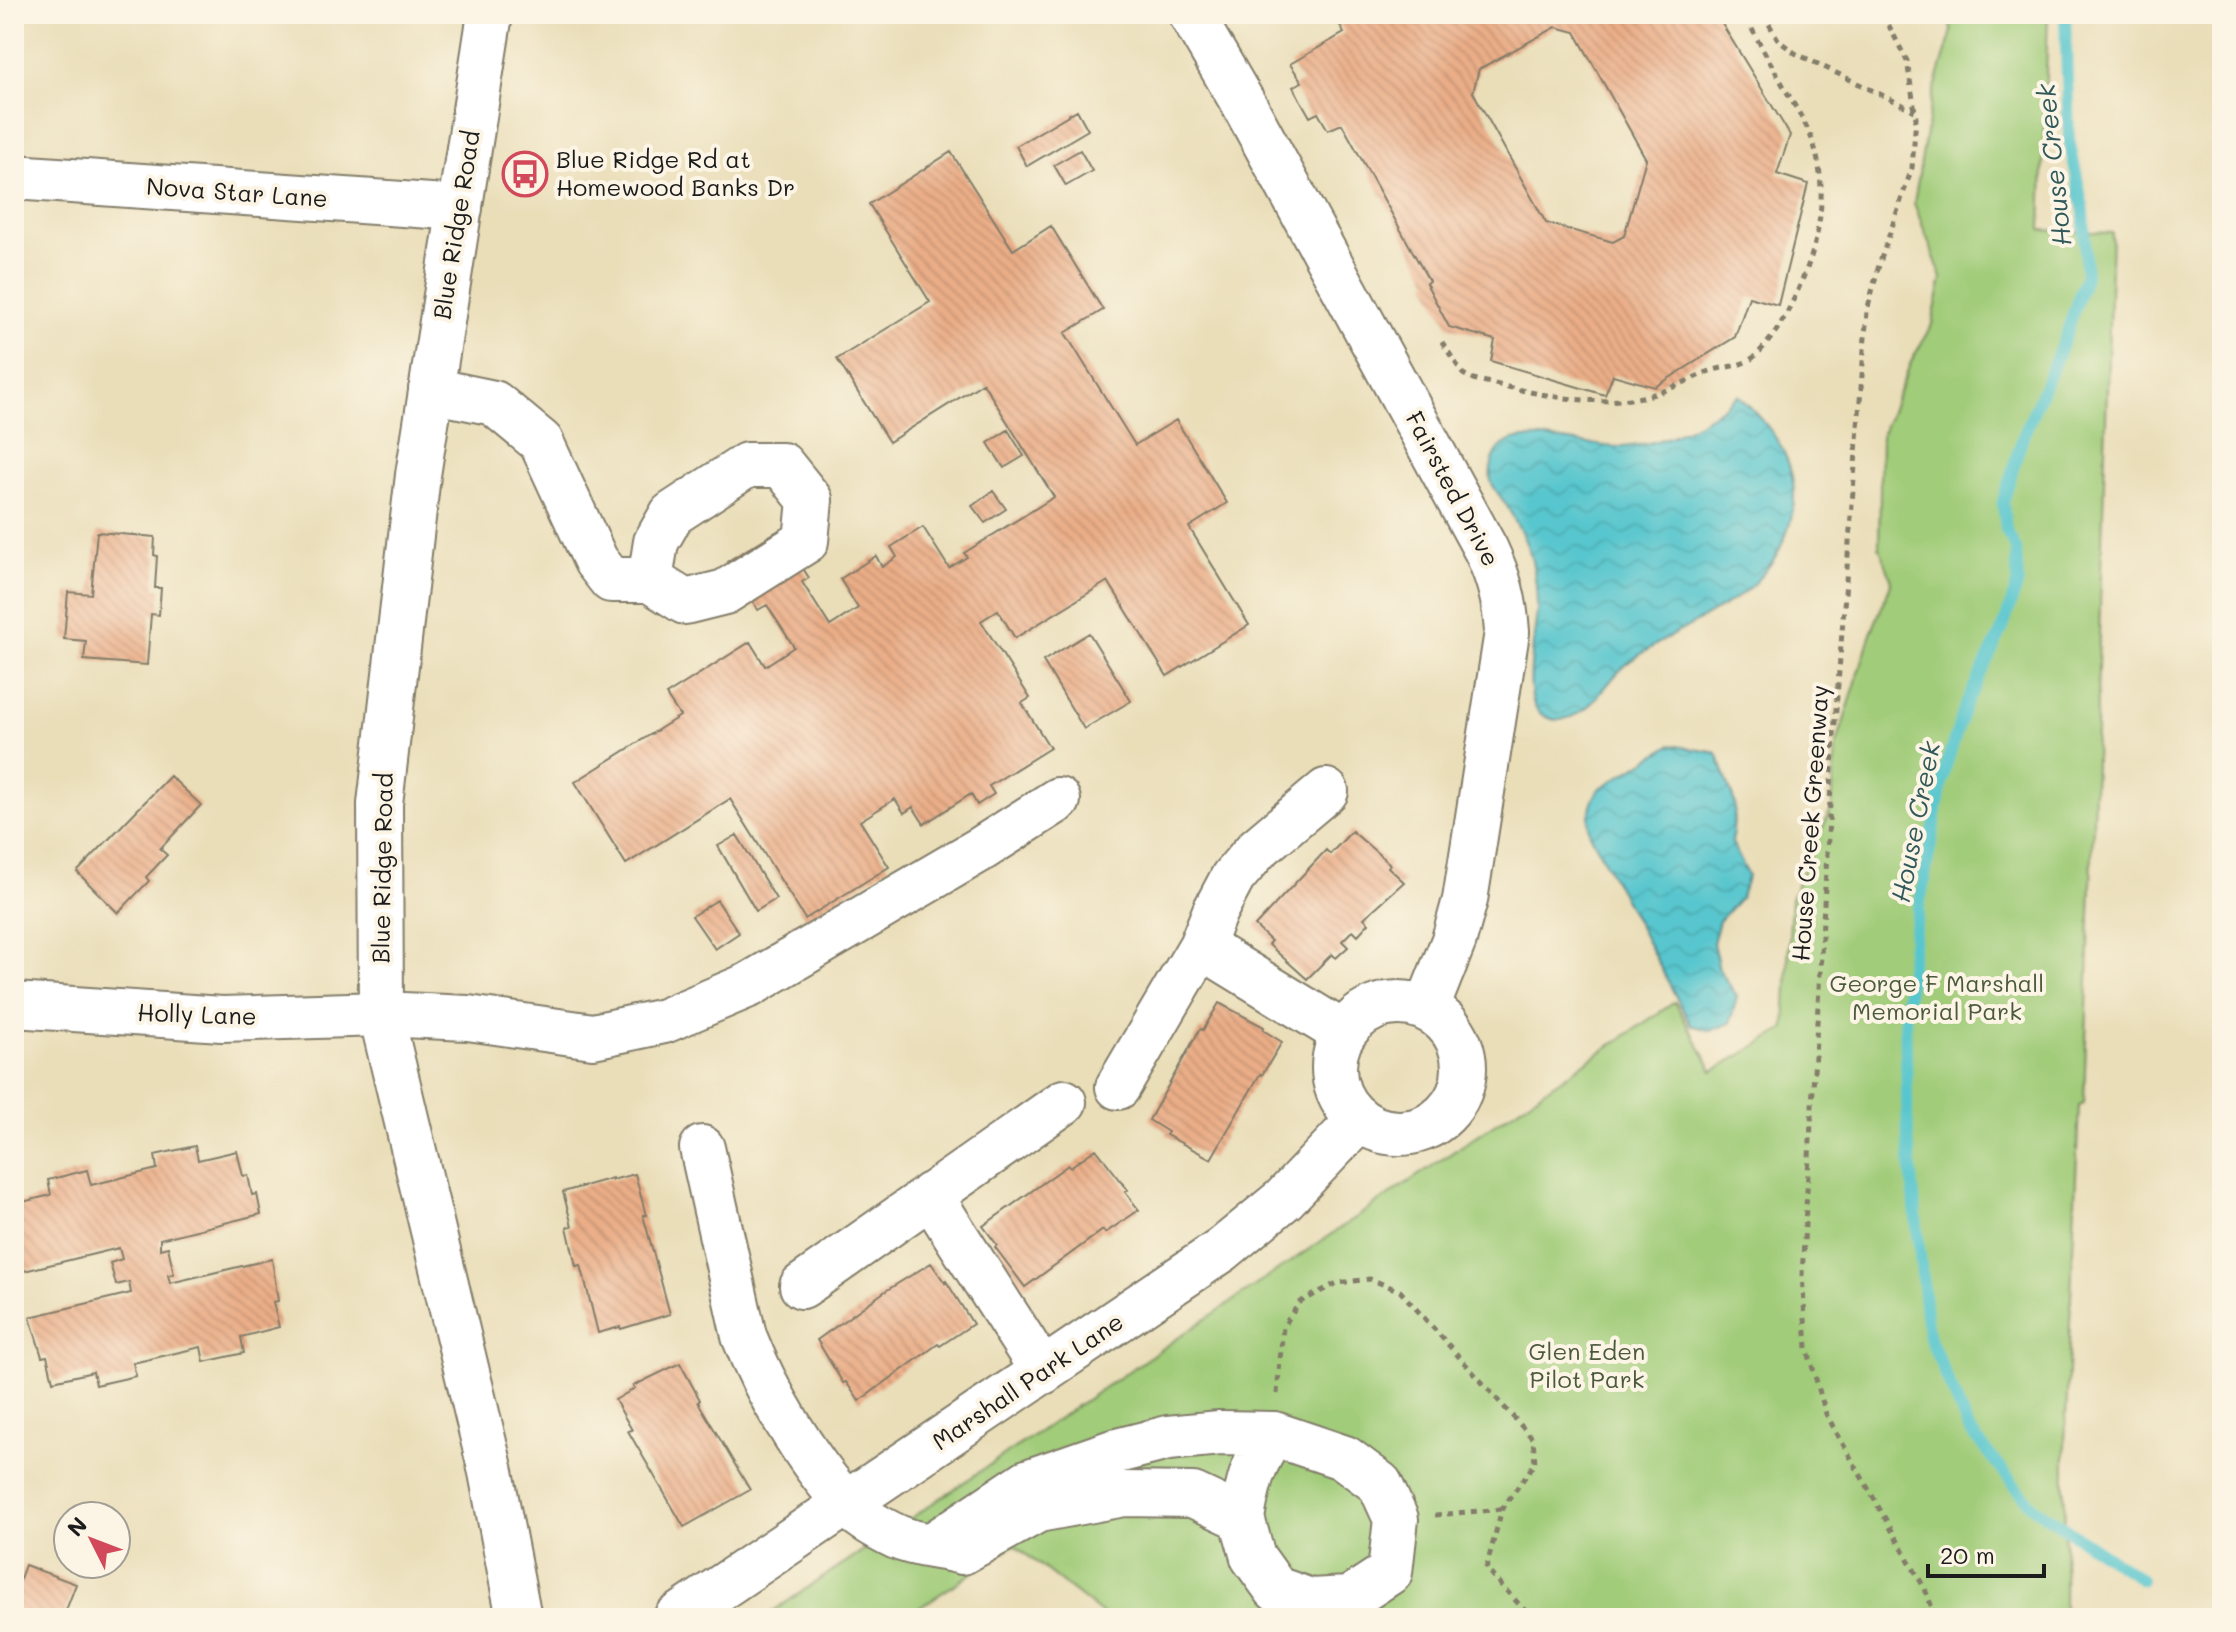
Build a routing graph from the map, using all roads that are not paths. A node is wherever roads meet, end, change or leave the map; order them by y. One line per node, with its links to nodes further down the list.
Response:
1 (490, 14): 4 (street, Blue Ridge Road)
2 (1191, 14): 11 (street, Fairsted Drive)
3 (14, 177): 4 (street, Nova Star Lane)
4 (460, 208): 5 (street, Blue Ridge Road)
5 (431, 390): 6 (street); 12 (street, Blue Ridge Road)
6 (650, 580)
7 (1326, 791): 9 (street)
8 (1058, 800): 12 (street, Holly Lane)
9 (1201, 946): 13 (street); 14 (street)
10 (14, 1005): 12 (street, Holly Lane)
11 (1427, 1008): 13 (street); 16 (street)
12 (381, 1014): 25 (street, Blue Ridge Road)
13 (1343, 1033): 16 (street)
14 (1118, 1087)
15 (1064, 1102): 18 (street)
16 (1358, 1121): 20 (street, Marshall Park Lane)
17 (702, 1148): 22 (street)
18 (930, 1195): 19 (street); 20 (street)
19 (802, 1286)
20 (1043, 1372): 22 (street, Marshall Park Lane)
21 (1274, 1434): 23 (street); 23 (street); 24 (street)
22 (847, 1505): 24 (street); 26 (street, Marshall Park Lane)
23 (1242, 1518): 24 (street)
24 (934, 1544)
25 (519, 1618)
26 (676, 1618)

